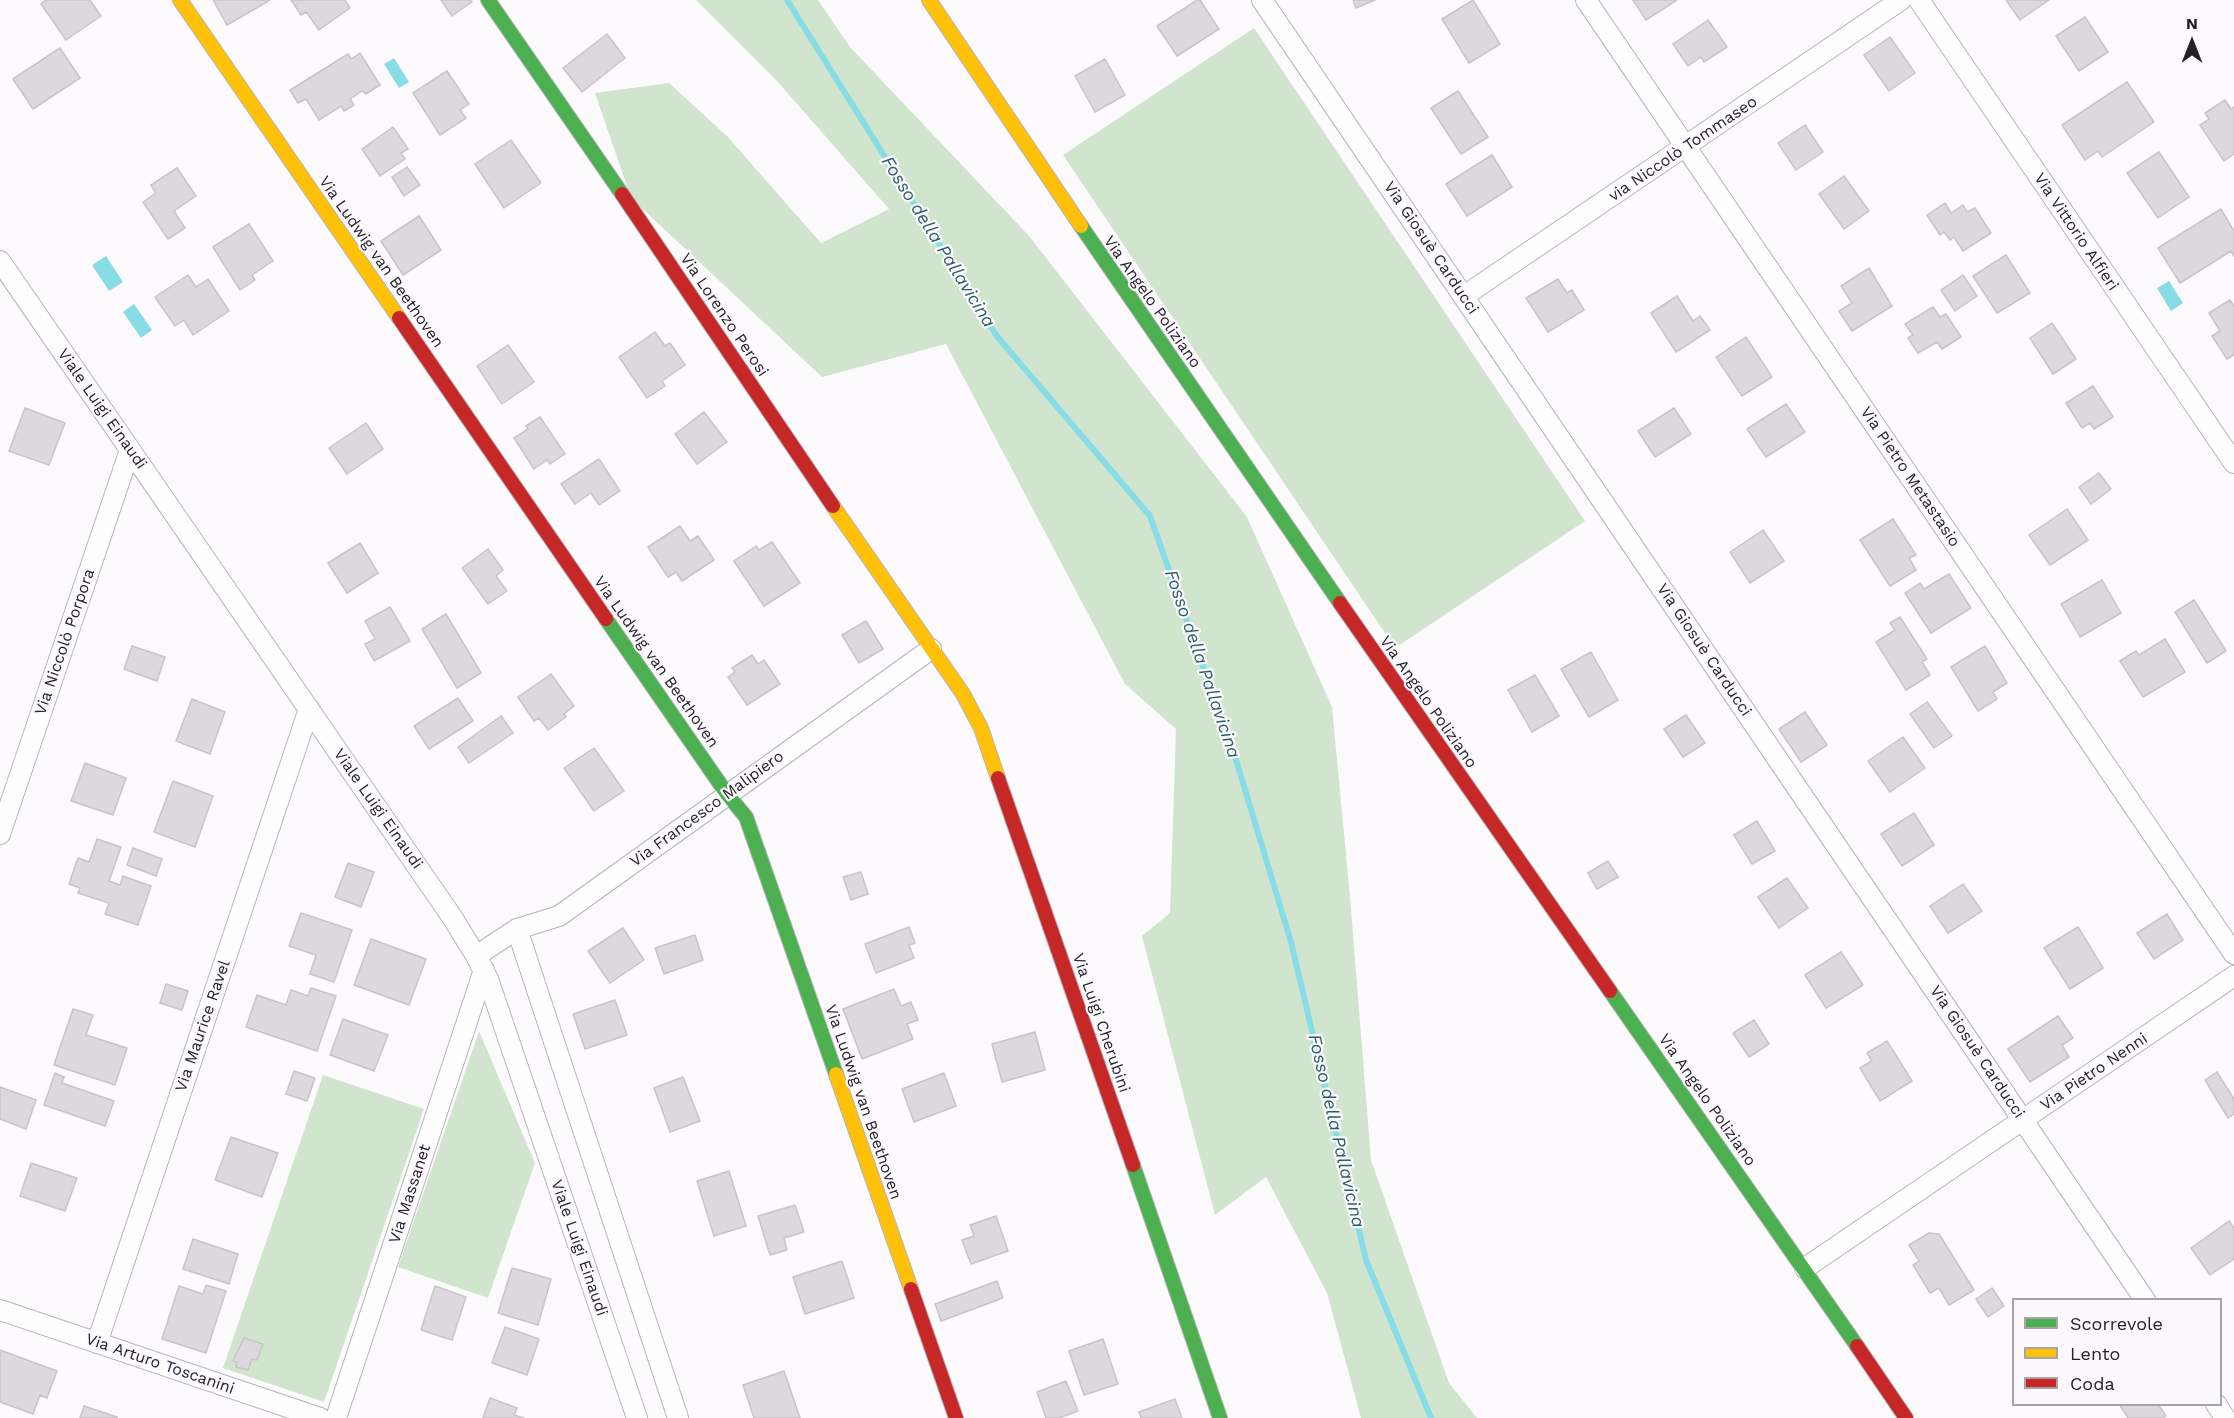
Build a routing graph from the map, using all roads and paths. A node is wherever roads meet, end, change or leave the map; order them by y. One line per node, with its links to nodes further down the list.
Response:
1 (180, 0): 15 (street, Via Ludwig van Beethoven)
2 (488, 0): 13 (street, Via Lorenzo Perosi)
3 (929, 0): 22 (street, Via Angelo Poliziano)
4 (1262, 0): 10 (street, Via Giosuè Carducci)
5 (1586, 0): 8 (street, Via Pietro Metastasio)
6 (1901, 0): 8 (street, via Niccolò Tommaseo)
7 (1919, 0): 12 (street, Via Vittorio Alfieri)
8 (1685, 147): 10 (street, via Niccolò Tommaseo); 18 (street, Via Pietro Metastasio)
9 (0, 261): 11 (street, Viale Luigi Einaudi)
10 (1464, 296): 21 (street, Via Giosuè Carducci)
11 (130, 450): 14 (street, Viale Luigi Einaudi); 16 (street, Via Niccolò Porpora)
12 (2234, 463)
13 (931, 649): 15 (street, Via Francesco Malipiero); 31 (street, Via Luigi Cherubini)
14 (309, 709): 19 (street, Viale Luigi Einaudi); 25 (street, Via Maurice Ravel)
15 (727, 794): 17 (street, Via Francesco Malipiero); 30 (street, Via Ludwig van Beethoven)
16 (0, 834)
17 (517, 929): 19 (street, Via Francesco Malipiero); 29 (street)
18 (2234, 954)
19 (480, 963): 27 (street, Via Massanet); 28 (street, Viale Luigi Einaudi)
20 (2234, 976): 21 (street, Via Pietro Nenni)
21 (2023, 1120): 22 (street, Via Pietro Nenni); 23 (street, Via Giosuè Carducci)
22 (1805, 1268): 32 (street, Via Angelo Poliziano)
23 (2144, 1298)
24 (0, 1310): 25 (street, Via Arturo Toscanini)
25 (96, 1343): 26 (street, Via Arturo Toscanini)
26 (320, 1418)
27 (336, 1418)
28 (637, 1418)
29 (678, 1418)
30 (956, 1418)
31 (1220, 1418)
32 (1906, 1418)

